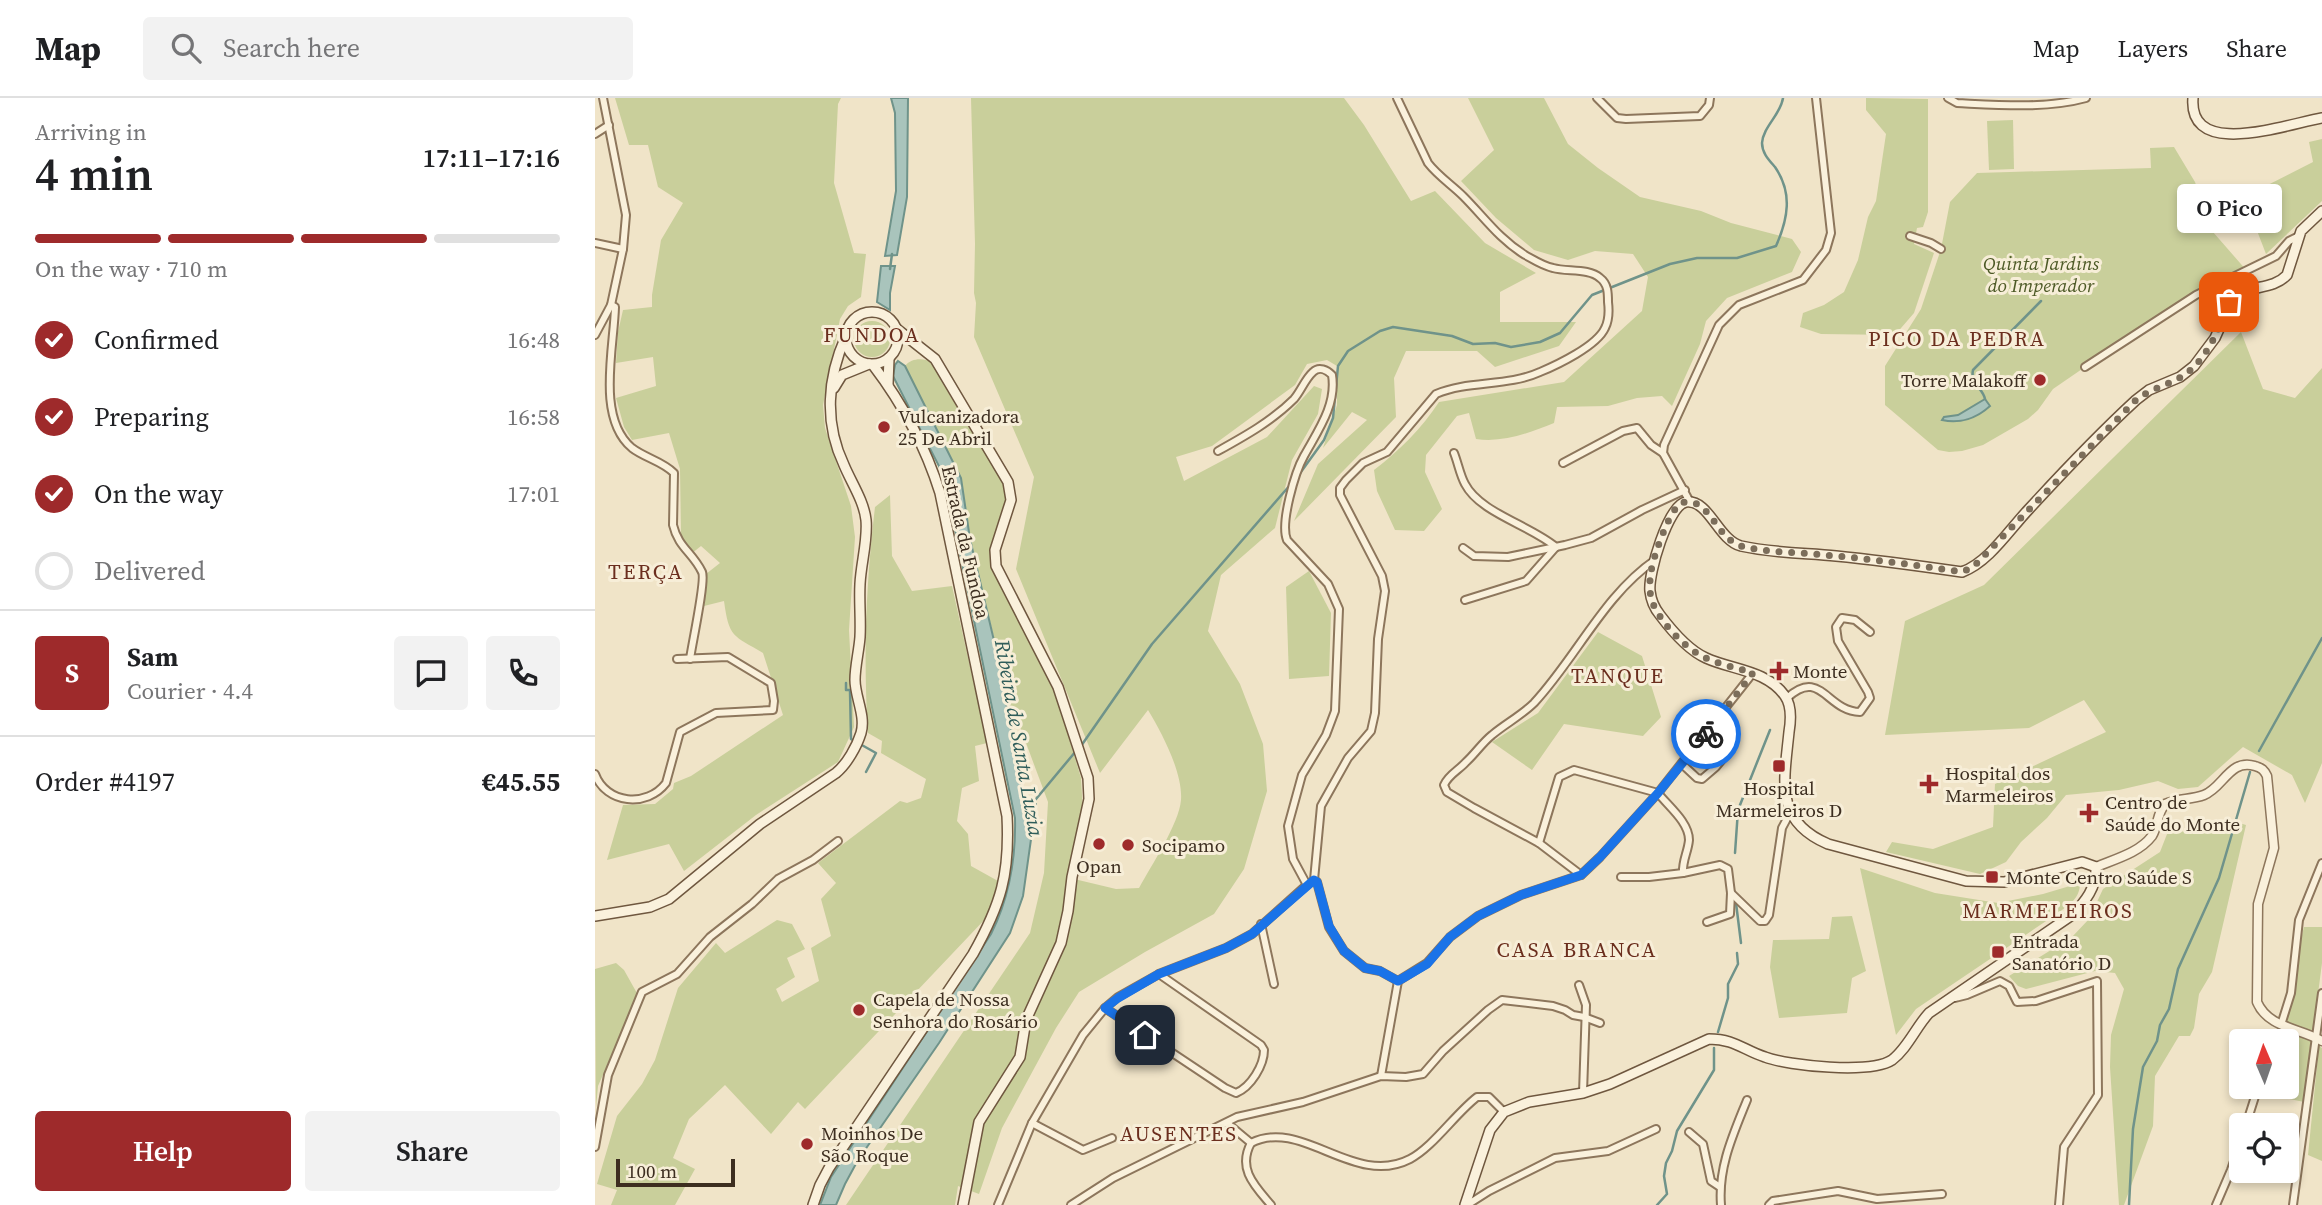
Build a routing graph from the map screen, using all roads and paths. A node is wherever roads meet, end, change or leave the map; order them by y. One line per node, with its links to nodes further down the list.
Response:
1 (603, 98): 10 (street)
2 (1397, 98): 55 (street)
3 (1597, 98): 4 (street)
4 (1710, 98)
5 (1816, 98): 30 (street)
6 (1948, 98): 7 (street)
7 (2086, 98)
8 (2193, 98): 9 (main road)
9 (2322, 118)
10 (609, 125): 11 (street); 16 (street)
11 (595, 134)
12 (2322, 211): 14 (main road)
13 (1910, 236): 17 (street)
14 (2297, 237): 25 (street); 33 (main road)
15 (595, 243): 16 (street)
16 (623, 249): 18 (street)
17 (1941, 249)
18 (611, 305): 20 (street); 40 (street)
19 (897, 330): 21 (main road); 22 (main road); 23 (main road)
20 (595, 335)
21 (846, 336): 24 (main road); 27 (main road)
22 (923, 349): 23 (main road); 89 (main road)
23 (892, 355): 24 (main road); 26 (main road)
24 (871, 364): 26 (main road, Estrada da Fundoa); 27 (main road)
25 (2085, 368)
26 (888, 384): 88 (main road, Estrada da Fundoa)
27 (830, 396): 58 (main road)
28 (1218, 452): 56 (street)
29 (1454, 453): 34 (street)
30 (1663, 453): 31 (street); 32 (street)
31 (1563, 463)
32 (1685, 490): 33 (street); 34 (street)
33 (1691, 502): 36 (main road)
34 (1556, 547): 35 (street); 37 (street)
35 (1463, 548)
36 (1655, 560): 41 (main road); 49 (street)
37 (1465, 600)
38 (1870, 632): 42 (street)
39 (677, 659): 40 (street)
40 (690, 659): 45 (street)
41 (1753, 673): 42 (main road); 44 (street)
42 (1787, 698): 47 (main road)
43 (1732, 747): 44 (street)
44 (1682, 764): 46 (street)
45 (595, 774)
46 (1658, 793): 49 (street); 52 (street); 53 (street)
47 (1790, 813): 51 (main road); 57 (street)
48 (838, 841): 83 (street)
49 (1539, 843): 53 (street)
50 (2322, 863): 70 (street)
51 (2096, 867): 66 (main road); 70 (street)
52 (1683, 873): 54 (street); 57 (street)
53 (1581, 875): 62 (street)
54 (1621, 877)
55 (1314, 880): 56 (street); 62 (street)
56 (1307, 885): 60 (street)
57 (1731, 892): 59 (street)
58 (595, 916)
59 (1707, 922)
60 (1261, 924): 61 (street); 63 (street)
61 (1159, 974): 67 (street); 67 (street)
62 (1398, 981): 73 (street)
63 (1273, 984)
64 (1579, 985): 68 (street)
65 (2322, 993): 72 (street)
66 (1946, 999): 74 (main road); 96 (street)
67 (1105, 1008): 77 (street)
68 (1584, 1017): 69 (street); 73 (street); 74 (street)
69 (1600, 1023)
70 (2284, 1026): 71 (street); 72 (street)
71 (2283, 1029)
72 (2319, 1040): 98 (street)
73 (1381, 1076): 78 (street)
74 (1583, 1093): 76 (main road)
75 (1747, 1100): 85 (street)
76 (1504, 1112): 82 (street); 93 (main road)
77 (1032, 1123): 81 (street); 90 (street)
78 (1227, 1123): 82 (street); 91 (street)
79 (1656, 1129): 93 (street)
80 (1689, 1132): 85 (street)
81 (1112, 1138)
82 (1251, 1143): 92 (street)
83 (595, 1147)
84 (2229, 1175): 97 (street)
85 (1720, 1187): 94 (street)
86 (1942, 1194): 87 (street)
87 (1910, 1201): 95 (street)
88 (813, 1205)
89 (963, 1205)
90 (998, 1205)
91 (1071, 1205)
92 (1271, 1205)
93 (1466, 1205)
94 (1721, 1205)
95 (1769, 1205)
96 (2059, 1205)
97 (2216, 1205)
98 (2293, 1205)

